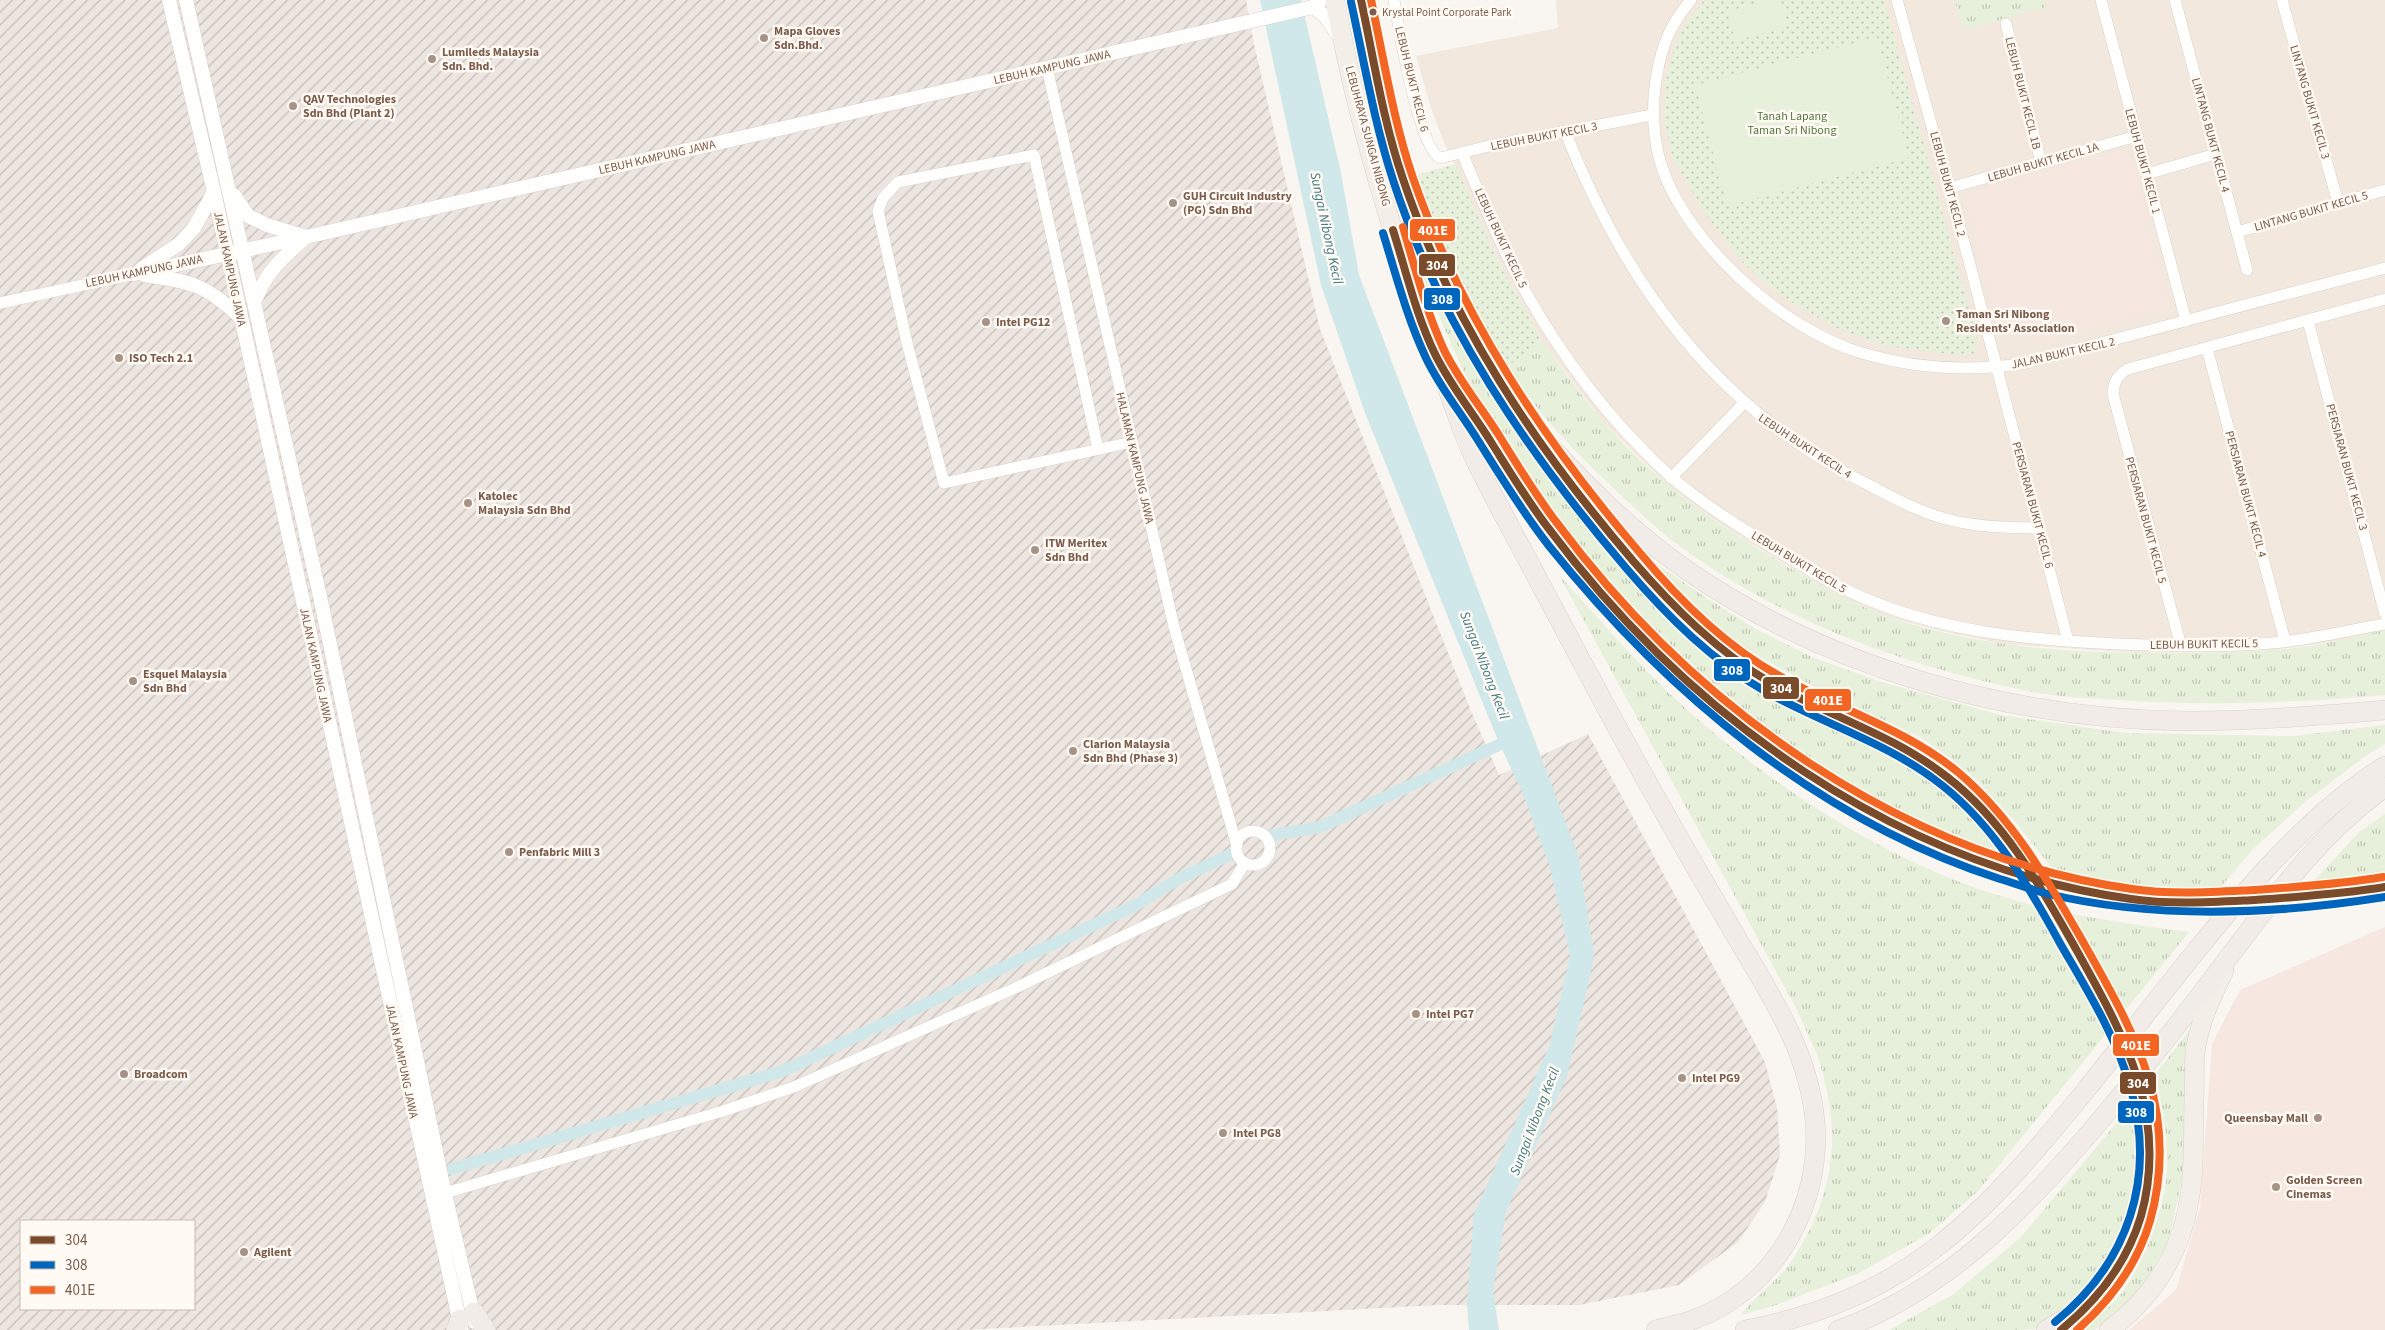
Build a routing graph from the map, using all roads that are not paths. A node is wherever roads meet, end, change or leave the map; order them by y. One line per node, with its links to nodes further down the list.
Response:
1 (169, 0): 26 (street, JALAN KAMPUNG JAWA)
2 (186, 0): 23 (street, JALAN KAMPUNG JAWA)
3 (1335, 0): 13 (main road, LEBUHRAYA SUNGAI NIBONG)
4 (1362, 0): 45 (main road, LEBUHRAYA SUNGAI NIBONG)
5 (1394, 0): 20 (street, LEBUH BUKIT KECIL 6)
6 (1691, 0): 15 (street, JALAN BUKIT KECIL 2)
7 (1897, 0): 24 (street, LEBUH BUKIT KECIL 2)
8 (2101, 0): 17 (street, LEBUH BUKIT KECIL 1)
9 (2175, 0): 19 (street, LINTANG BUKIT KECIL 4)
10 (2282, 0): 27 (street, LINTANG BUKIT KECIL 3)
11 (1313, 5): 13 (street, LEBUH KAMPUNG JAWA); 14 (street, LEBUH KAMPUNG JAWA)
12 (2006, 24): 21 (street, LEBUH BUKIT KECIL 1B)
13 (1344, 44): 42 (main road, LEBUHRAYA SUNGAI NIBONG)
14 (1047, 68): 29 (street, LEBUH KAMPUNG JAWA); 46 (street, HALAMAN KAMPUNG JAWA)
15 (1652, 115): 16 (street, LEBUH BUKIT KECIL 3); 43 (street, JALAN BUKIT KECIL 2)
16 (1565, 131): 18 (street, LEBUH BUKIT KECIL 3); 44 (street, LEBUH BUKIT KECIL 4)
17 (2137, 136): 21 (street, LEBUH BUKIT KECIL 1A); 22 (street, LEBUH BUKIT KECIL 1)
18 (1462, 153): 20 (street, LEBUH BUKIT KECIL 3); 48 (street, LEBUH BUKIT KECIL 5)
19 (2216, 154): 22 (street); 28 (street, LINTANG BUKIT KECIL 4)
20 (1437, 156)
21 (2041, 162): 24 (street, LEBUH BUKIT KECIL 1A)
22 (2147, 174): 39 (street, LEBUH BUKIT KECIL 1)
23 (229, 186): 29 (street); 30 (street, JALAN KAMPUNG JAWA)
24 (1949, 188): 43 (street, LEBUH BUKIT KECIL 2)
25 (2385, 190): 27 (street, LINTANG BUKIT KECIL 5)
26 (214, 192): 31 (street, JALAN KAMPUNG JAWA); 34 (street)
27 (2338, 203): 28 (street, LINTANG BUKIT KECIL 5)
28 (2237, 232): 33 (street, LINTANG BUKIT KECIL 4)
29 (306, 237): 30 (street, LEBUH KAMPUNG JAWA); 36 (street)
30 (243, 250): 31 (street, LEBUH KAMPUNG JAWA); 36 (street, JALAN KAMPUNG JAWA)
31 (227, 254): 34 (street, LEBUH KAMPUNG JAWA); 38 (street, JALAN KAMPUNG JAWA)
32 (2385, 268): 39 (street, JALAN BUKIT KECIL 2)
33 (2247, 270)
34 (134, 274): 37 (street, LEBUH KAMPUNG JAWA); 38 (street)
35 (2385, 299): 40 (street)
36 (255, 300): 62 (street, JALAN KAMPUNG JAWA)
37 (0, 302)
38 (241, 318): 64 (street, JALAN KAMPUNG JAWA)
39 (2186, 321): 43 (street, JALAN BUKIT KECIL 2)
40 (2308, 321): 41 (street); 50 (street, PERSIARAN BUKIT KECIL 3)
41 (2206, 348): 53 (street, PERSIARAN BUKIT KECIL 4); 54 (street, PERSIARAN BUKIT KECIL 5)
42 (1436, 355): 60 (highway, bridge); 66 (highway)
43 (1996, 368): 49 (street, PERSIARAN BUKIT KECIL 6)
44 (1744, 403): 48 (street); 49 (street, LEBUH BUKIT KECIL 4)
45 (1517, 410): 55 (highway); 63 (highway, bridge)
46 (1132, 442): 47 (street); 58 (street, HALAMAN KAMPUNG JAWA)
47 (1098, 449): 47 (street)
48 (1671, 478): 52 (street, LEBUH BUKIT KECIL 5)
49 (2039, 528): 52 (street, PERSIARAN BUKIT KECIL 6)
50 (2385, 614)
51 (2385, 624): 53 (street, LEBUH BUKIT KECIL 5)
52 (2068, 641): 54 (street, LEBUH BUKIT KECIL 5)
53 (2285, 642): 54 (street, LEBUH BUKIT KECIL 5)
54 (2180, 646)
55 (2385, 710)
56 (2385, 766): 67 (highway)
57 (2385, 788): 61 (highway)
58 (1236, 846): 59 (street); 59 (street)
59 (1245, 863): 62 (street)
60 (2385, 887)
61 (2235, 950): 68 (highway); 71 (main road)
62 (445, 1193): 64 (street, JALAN KAMPUNG JAWA)
63 (2107, 1285): 69 (highway); 70 (main road)
64 (465, 1324): 65 (highway)
65 (486, 1330)
66 (1656, 1330)
67 (1745, 1330)
68 (1838, 1330)
69 (2046, 1330)
70 (2061, 1330)
71 (2109, 1330)

